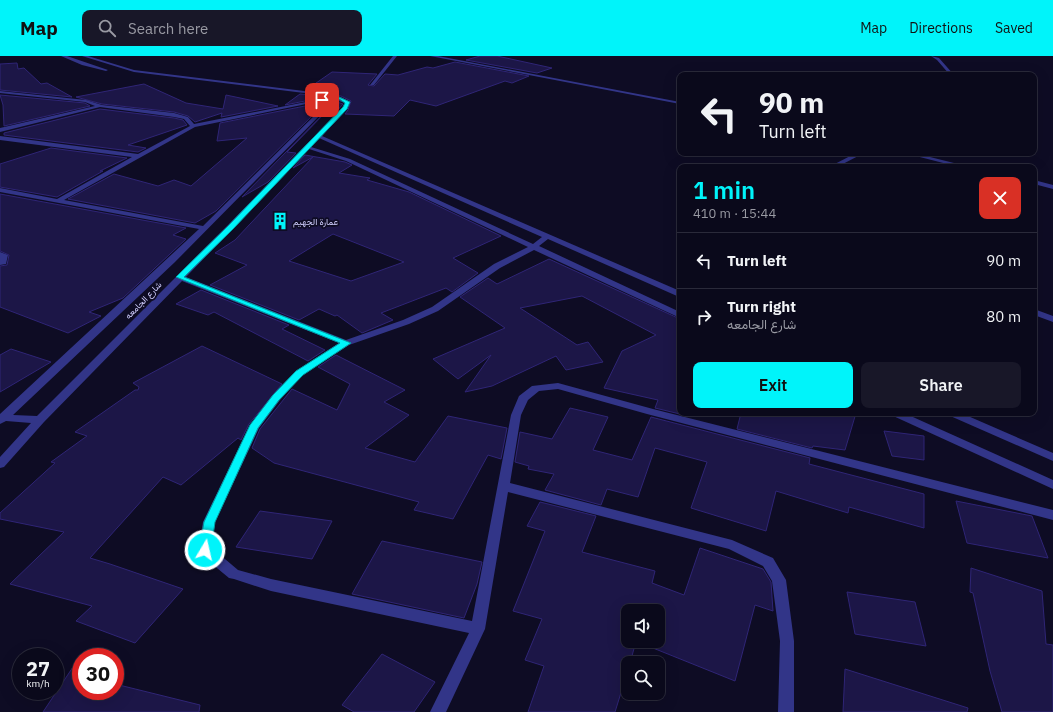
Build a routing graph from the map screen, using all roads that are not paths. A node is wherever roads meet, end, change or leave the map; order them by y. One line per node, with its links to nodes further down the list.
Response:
1 (63, 56): 10 (street)
2 (84, 56): 9 (street)
3 (395, 56): 7 (street)
4 (432, 56): 11 (street)
5 (933, 56): 6 (street)
6 (949, 72)
7 (372, 84)
8 (0, 92): 12 (street)
9 (339, 98): 10 (street); 15 (street, شارع الجامعه)
10 (322, 100): 13 (street); 27 (street, شارع الجامعه)
11 (677, 102)
12 (101, 106): 13 (street); 14 (street)
13 (193, 126): 18 (street)
14 (0, 130)
15 (318, 136): 17 (street, شارع الجامعه); 28 (street)
16 (0, 138): 18 (street)
17 (307, 147): 29 (street); 32 (street, شارع الجامعه)
18 (138, 156): 26 (street)
19 (855, 156): 21 (street)
20 (920, 156): 22 (street)
21 (838, 164)
22 (954, 164)
23 (1037, 183): 24 (street)
24 (1053, 187)
25 (0, 190): 26 (street)
26 (57, 201): 27 (street)
27 (204, 228): 40 (street, شارع الجامعه)
28 (548, 236): 29 (street); 33 (street)
29 (533, 247): 35 (street); 37 (street)
30 (0, 254): 31 (street)
31 (0, 264)
32 (180, 277): 37 (street); 41 (street, شارع الجامعه)
33 (677, 293)
34 (1037, 313): 36 (street)
35 (677, 314)
36 (1053, 319)
37 (346, 343): 47 (street)
38 (902, 416): 44 (street)
39 (959, 416): 42 (street)
40 (1, 419): 41 (street)
41 (40, 420): 43 (street, شارع الجامعه)
42 (1053, 457)
43 (0, 464)
44 (1053, 485)
45 (503, 486): 46 (street); 47 (street); 49 (street)
46 (1053, 515)
47 (478, 630): 48 (street)
48 (438, 712)
49 (786, 712)

